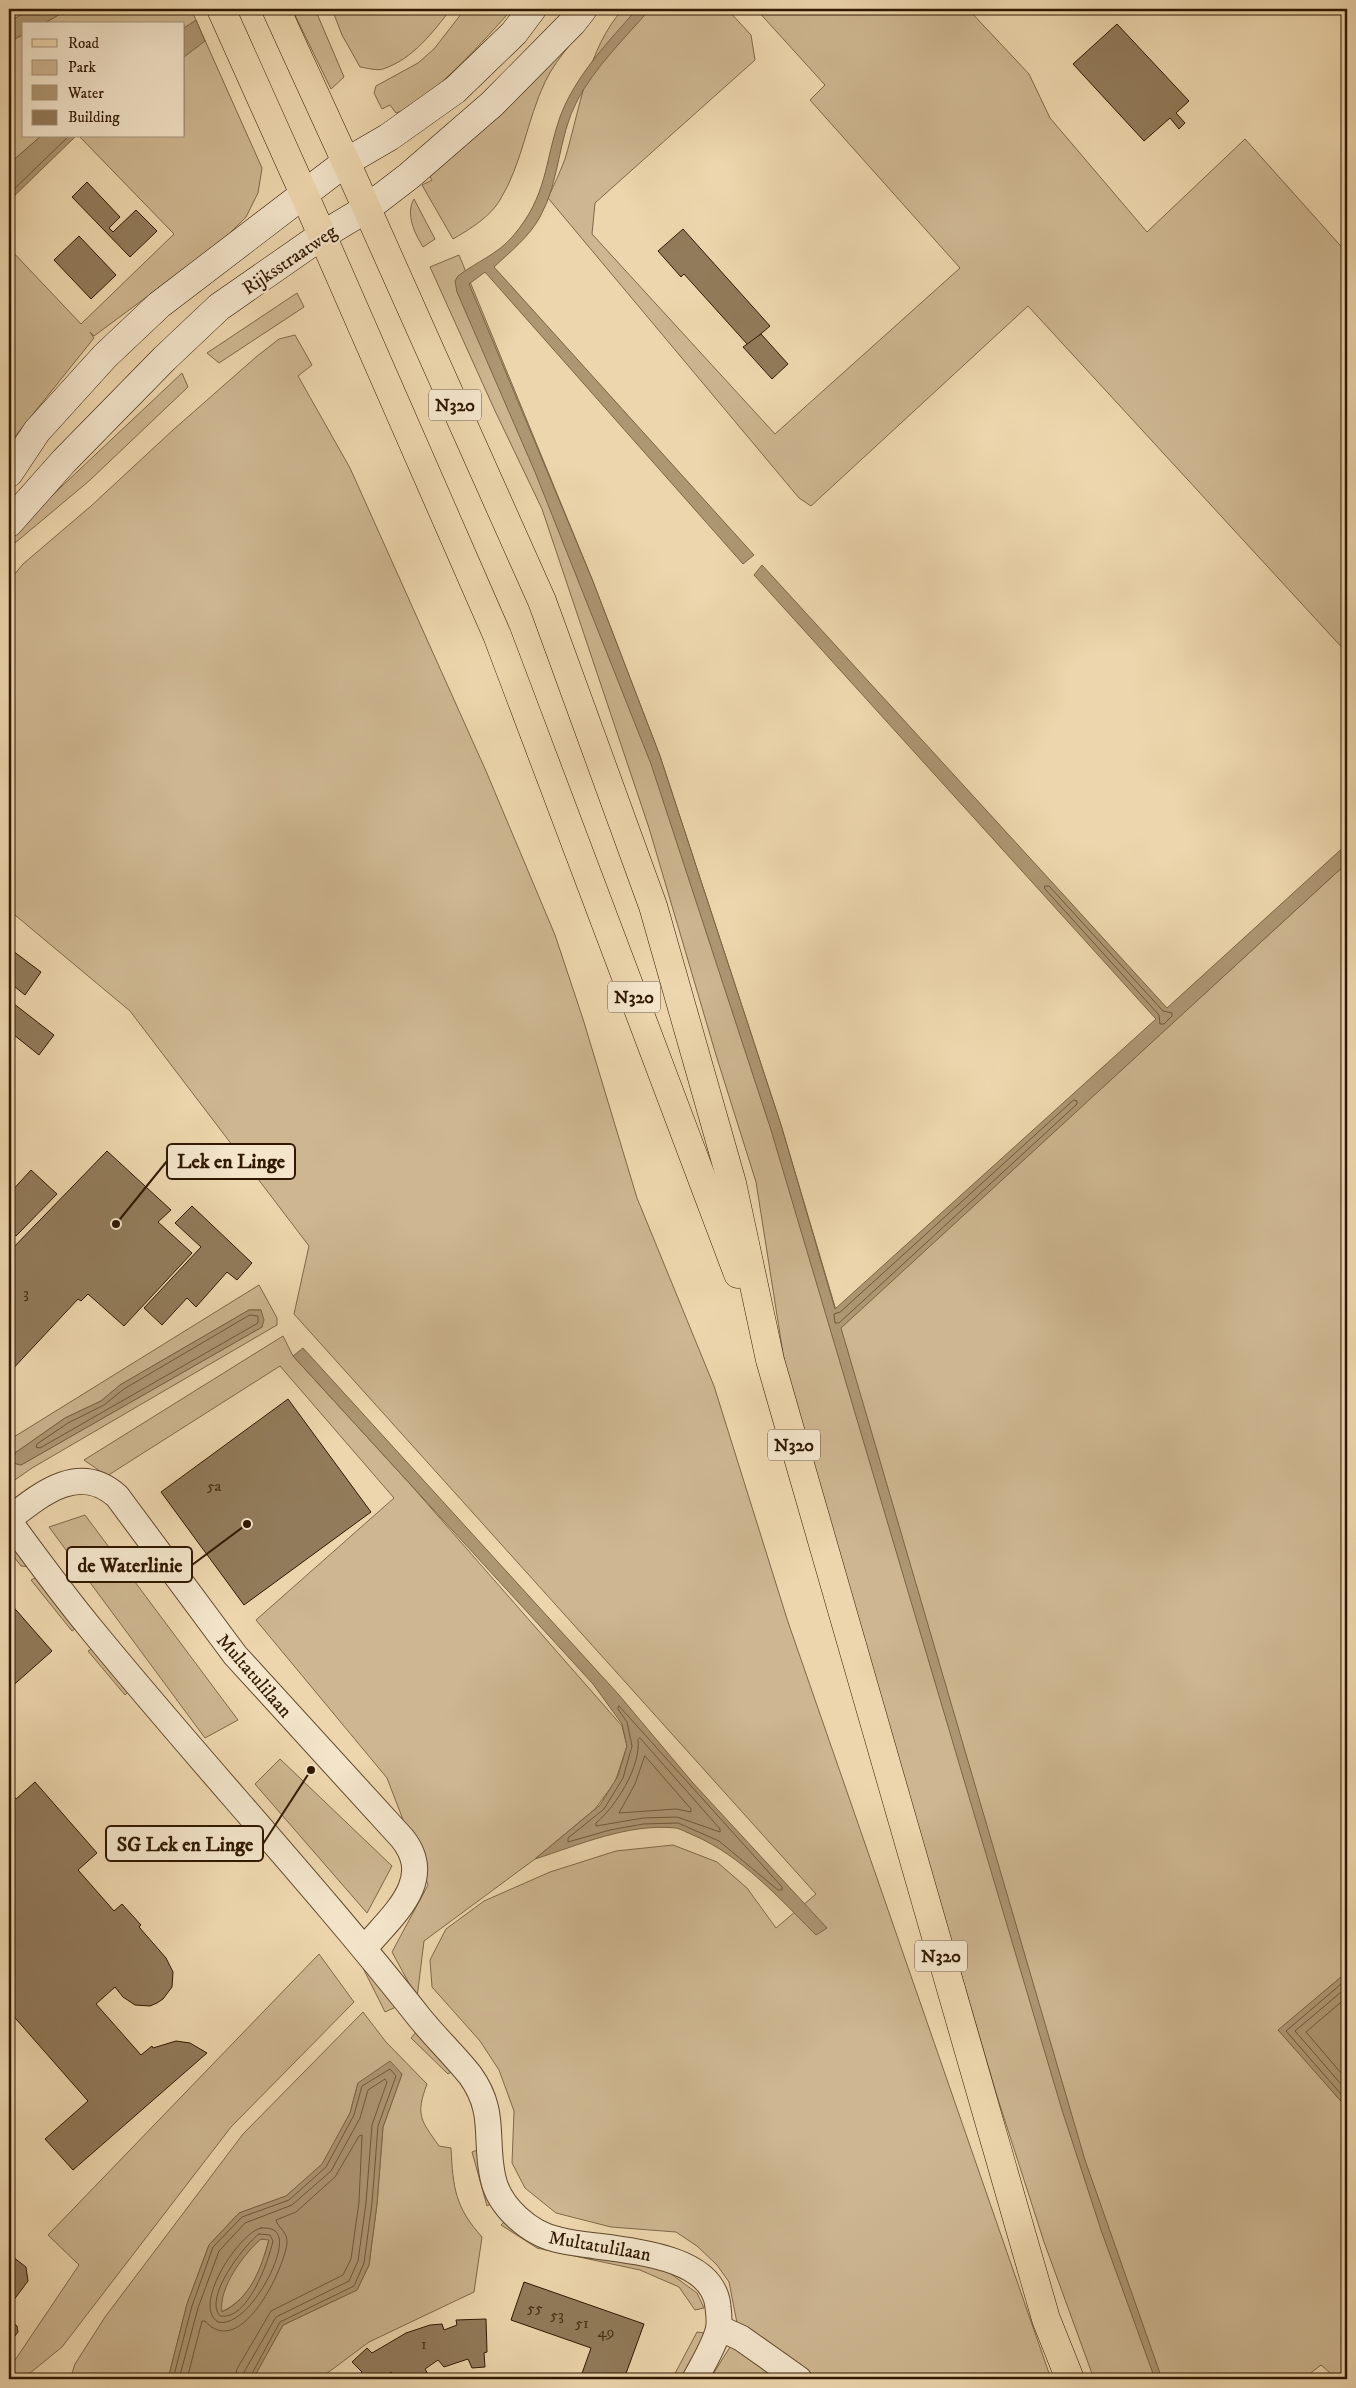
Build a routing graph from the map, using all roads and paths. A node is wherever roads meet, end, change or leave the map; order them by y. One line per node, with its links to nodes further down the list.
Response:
1 (221, 9): 6 (main road, N320)
2 (276, 9): 5 (main road, N320)
3 (532, 9): 5 (street)
4 (583, 9): 7 (street, Rijksstraatweg)
5 (346, 162): 6 (street); 7 (main road, N320)
6 (304, 194): 8 (main road, N320); 9 (street)
7 (366, 209): 8 (street, Rijksstraatweg); 11 (main road, N320)
8 (321, 236): 10 (street, Rijksstraatweg); 11 (main road, N320)
9 (9, 473)
10 (9, 523)
11 (770, 1360): 17 (main road, N320)
12 (9, 1520): 13 (street, Multatulilaan); 13 (street, Multatulilaan)
13 (365, 1948): 14 (street, Multatulilaan)
14 (719, 2328): 15 (street); 16 (street)
15 (695, 2379)
16 (799, 2379)
17 (1070, 2379)

